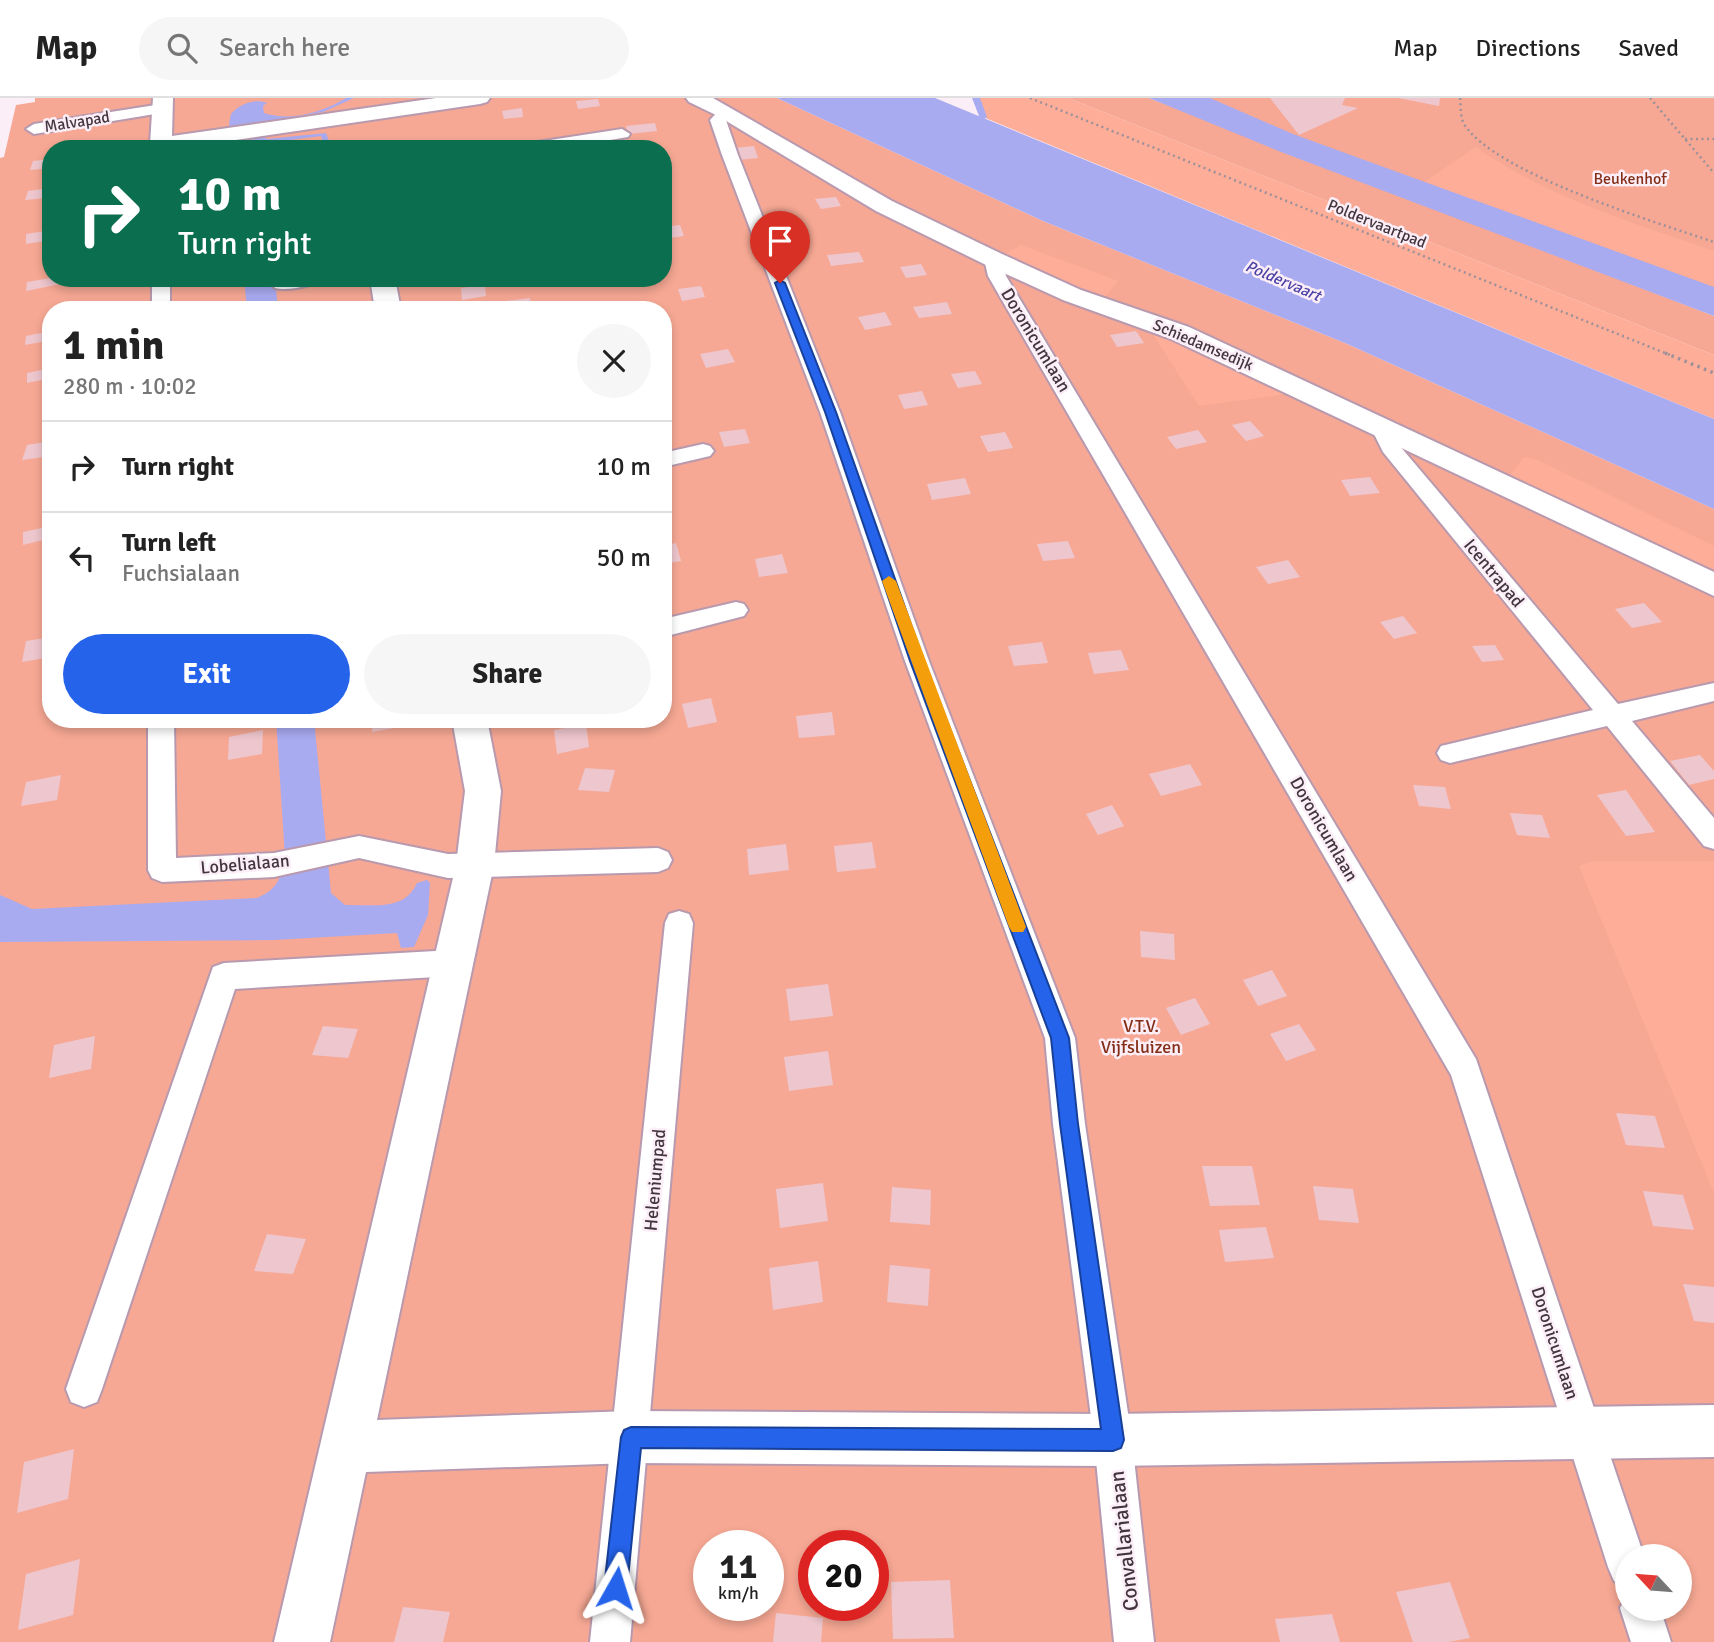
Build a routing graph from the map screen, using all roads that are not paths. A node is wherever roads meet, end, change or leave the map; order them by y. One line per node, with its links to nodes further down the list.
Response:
1 (480, 98): 8 (street)
2 (696, 98): 4 (street, Schiedamsedijk)
3 (162, 103): 5 (lane, Malvapad); 7 (street)
4 (725, 112): 10 (street, Schiedamsedijk); 31 (lane, Convallarialaan)
5 (34, 129)
6 (622, 134): 9 (lane)
7 (161, 140)
8 (199, 140)
9 (583, 140)
10 (993, 260): 11 (street, Schiedamsedijk); 28 (lane, Doronicumlaan)
11 (1381, 428): 14 (street, Schiedamsedijk); 18 (lane, Icentrapad)
12 (703, 451): 13 (lane)
13 (672, 458)
14 (1714, 585)
15 (737, 610): 16 (lane)
16 (672, 626)
17 (1714, 692): 18 (lane)
18 (1612, 716): 21 (lane); 22 (lane, Icentrapad)
19 (161, 728): 24 (lane, Lobelialaan)
20 (471, 728): 24 (street)
21 (1450, 753)
22 (1714, 838)
23 (658, 860): 24 (lane, Lobelialaan)
24 (475, 865): 26 (street)
25 (679, 923): 30 (lane, Heleniumpad)
26 (453, 963): 27 (lane); 32 (street)
27 (83, 1389)
28 (1584, 1431): 29 (street); 31 (street); 33 (lane, Doronicumlaan)
29 (1714, 1431)
30 (631, 1437): 31 (street); 32 (street); 36 (lane, Heleniumpad)
31 (1113, 1440): 37 (lane, Convallarialaan)
32 (347, 1447): 35 (street)
33 (1621, 1544)
34 (1644, 1621): 38 (lane)
35 (302, 1642)
36 (610, 1642)
37 (1134, 1642)
38 (1651, 1642)

